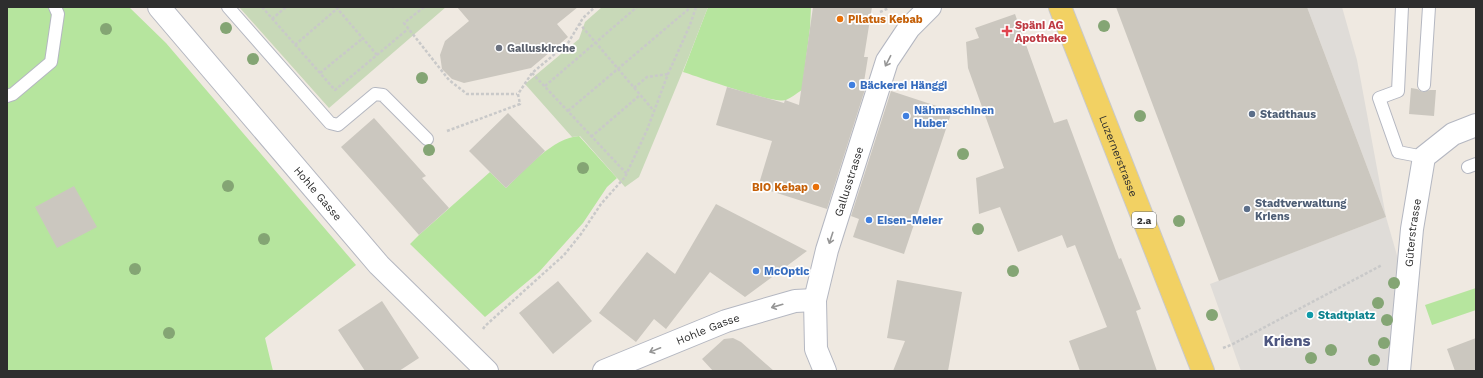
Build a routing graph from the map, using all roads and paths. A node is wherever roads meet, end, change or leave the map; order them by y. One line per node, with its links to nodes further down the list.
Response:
1 (55, 7): 34 (lane)
2 (160, 7): 47 (street, Hohle Gasse)
3 (228, 7): 39 (lane)
4 (262, 7): 18 (path)
5 (286, 7): 18 (path)
6 (338, 7): 21 (path); 23 (path)
7 (423, 7): 20 (path)
8 (595, 7): 19 (path)
9 (637, 7): 22 (path)
10 (691, 7): 25 (path)
11 (696, 7): 28 (path)
12 (882, 7): 13 (path)
13 (891, 7)
14 (930, 7): 43 (street, Gallusstrasse, one-way to 43)
15 (1060, 7): 49 (main road, Luzernerstrasse / 2.a)
16 (1402, 7): 40 (lane)
17 (1429, 7): 30 (lane)
18 (272, 19): 23 (path)
19 (579, 23): 22 (path); 27 (path)
20 (408, 29): 24 (path); 32 (path)
21 (363, 38): 24 (path); 26 (path)
22 (596, 43): 25 (path); 29 (path)
23 (296, 45): 26 (path)
24 (377, 55): 26 (path)
25 (618, 68): 31 (path); 35 (path)
26 (320, 73)
27 (532, 73): 29 (path); 32 (path)
28 (668, 74): 31 (path); 36 (path)
29 (545, 86): 35 (path)
30 (1424, 86)
31 (634, 88): 33 (path)
32 (518, 94): 39 (path)
33 (640, 94): 36 (path); 38 (path)
34 (7, 96)
35 (568, 111): 38 (path)
36 (654, 111): 41 (path)
37 (1476, 125): 40 (street)
38 (591, 136): 41 (path)
39 (427, 139)
40 (1424, 157): 50 (street, Güterstrasse)
41 (627, 174): 44 (path)
42 (1383, 264): 45 (path)
43 (815, 300): 46 (street, Hohle Gasse, one-way to 46); 48 (street, Gallusstrasse)
44 (483, 331)
45 (1223, 348)
46 (613, 369)
47 (487, 371)
48 (825, 371)
49 (1203, 371)
50 (1400, 371)

